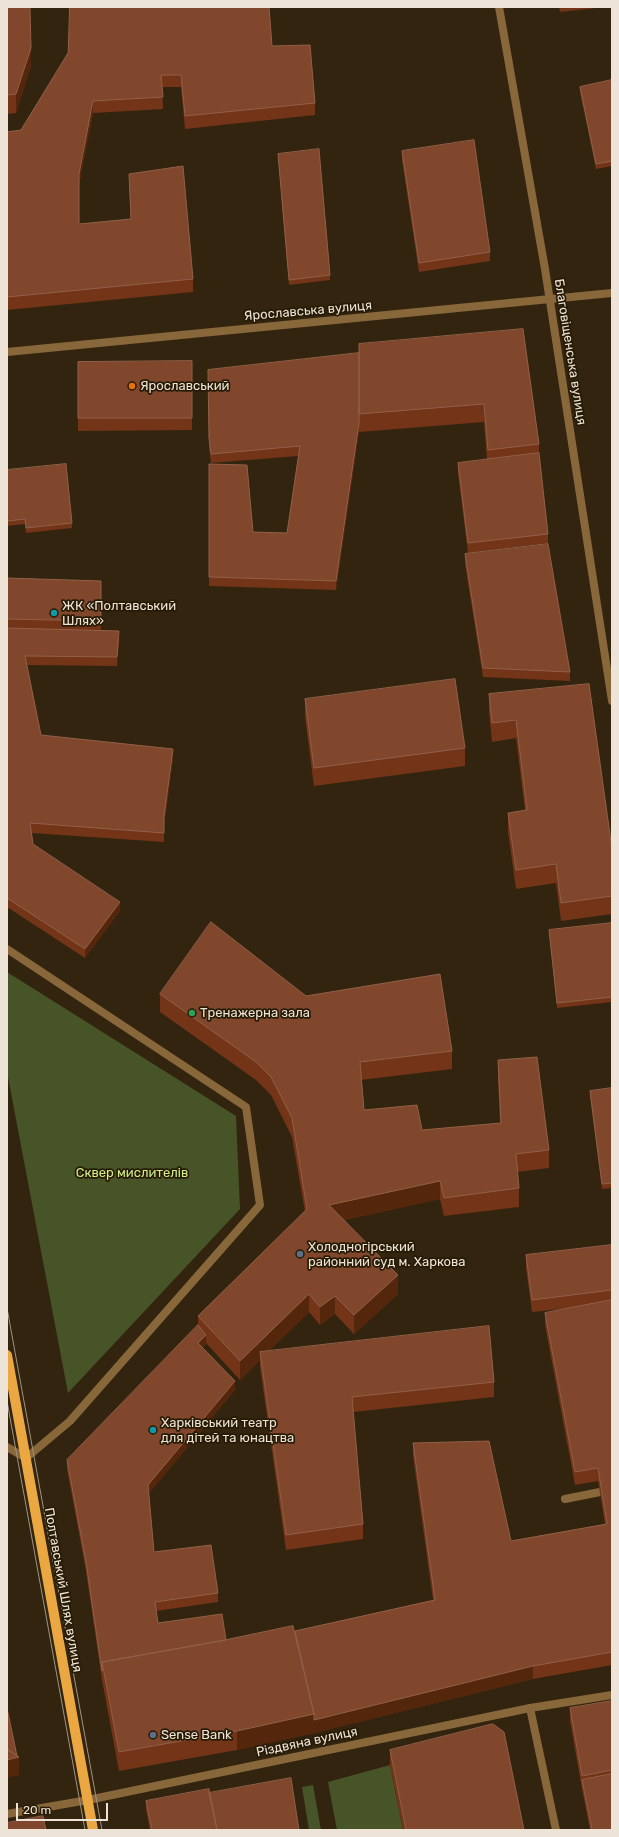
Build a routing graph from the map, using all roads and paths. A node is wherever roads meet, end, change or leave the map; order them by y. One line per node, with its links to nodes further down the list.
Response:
1 (499, 7): 3 (street, Благовіщенська вулиця)
2 (612, 293): 3 (street, Ярославська вулиця)
3 (550, 300): 4 (street, Ярославська вулиця); 5 (street, Благовіщенська вулиця)
4 (7, 352)
5 (612, 701)
6 (7, 949): 9 (street)
7 (7, 1355): 9 (main road, Полтавський Шлях вулиця)
8 (7, 1447): 9 (street)
9 (26, 1458): 14 (main road, Полтавський Шлях вулиця)
10 (600, 1492): 11 (street)
11 (564, 1499)
12 (612, 1695): 13 (street, Різдвяна вулиця)
13 (530, 1708): 14 (street, Різдвяна вулиця); 17 (street)
14 (88, 1800): 15 (street, Різдвяна вулиця); 16 (main road, Полтавський Шлях вулиця)
15 (7, 1814)
16 (94, 1830)
17 (556, 1830)

